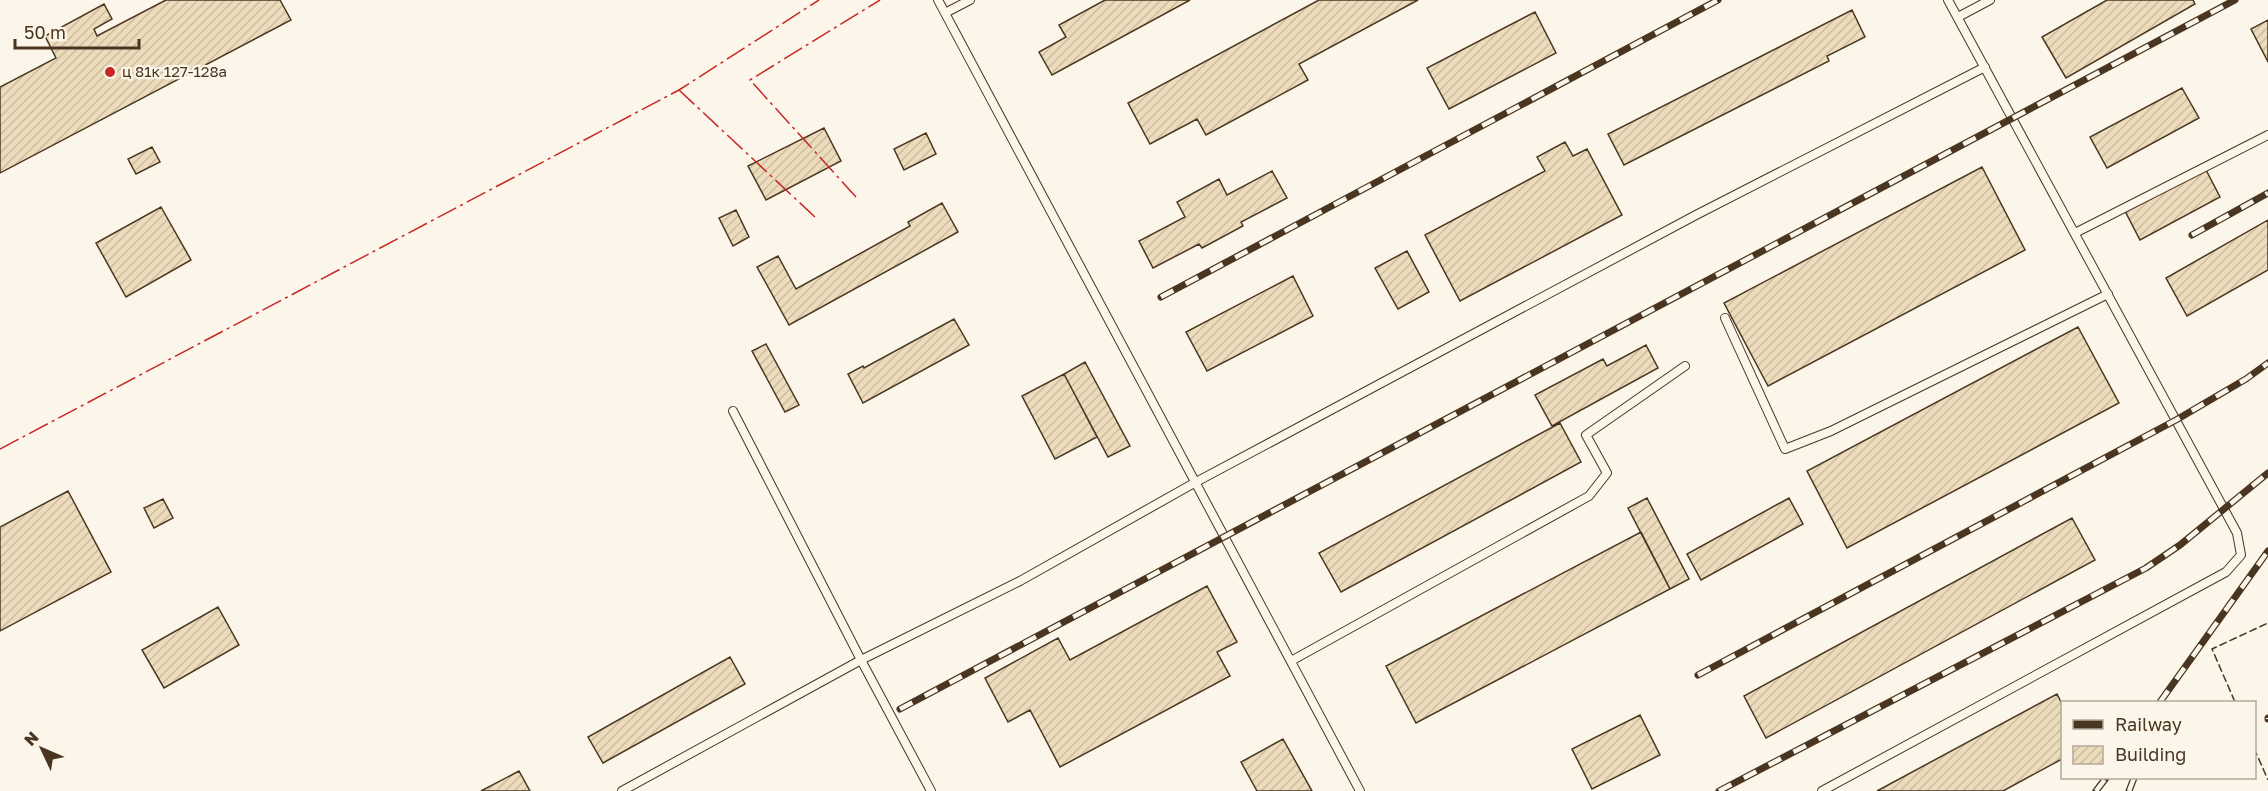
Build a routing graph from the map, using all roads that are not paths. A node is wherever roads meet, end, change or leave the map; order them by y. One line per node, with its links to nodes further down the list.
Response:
1 (938, 0): 5 (lane)
2 (970, 0): 5 (lane)
3 (1948, 0): 6 (lane)
4 (1990, 0): 6 (lane)
5 (945, 13): 14 (lane)
6 (1958, 17): 7 (lane)
7 (1985, 67): 9 (lane); 14 (lane)
8 (2268, 135): 9 (lane)
9 (2075, 233): 10 (lane)
10 (2108, 294): 11 (lane); 20 (lane)
11 (1725, 318)
12 (1685, 366): 16 (lane)
13 (733, 411): 15 (lane)
14 (1196, 482): 15 (lane); 16 (lane)
15 (861, 660): 17 (lane); 18 (lane)
16 (1291, 661): 19 (lane)
17 (622, 791)
18 (931, 791)
19 (1360, 791)
20 (1822, 791)

